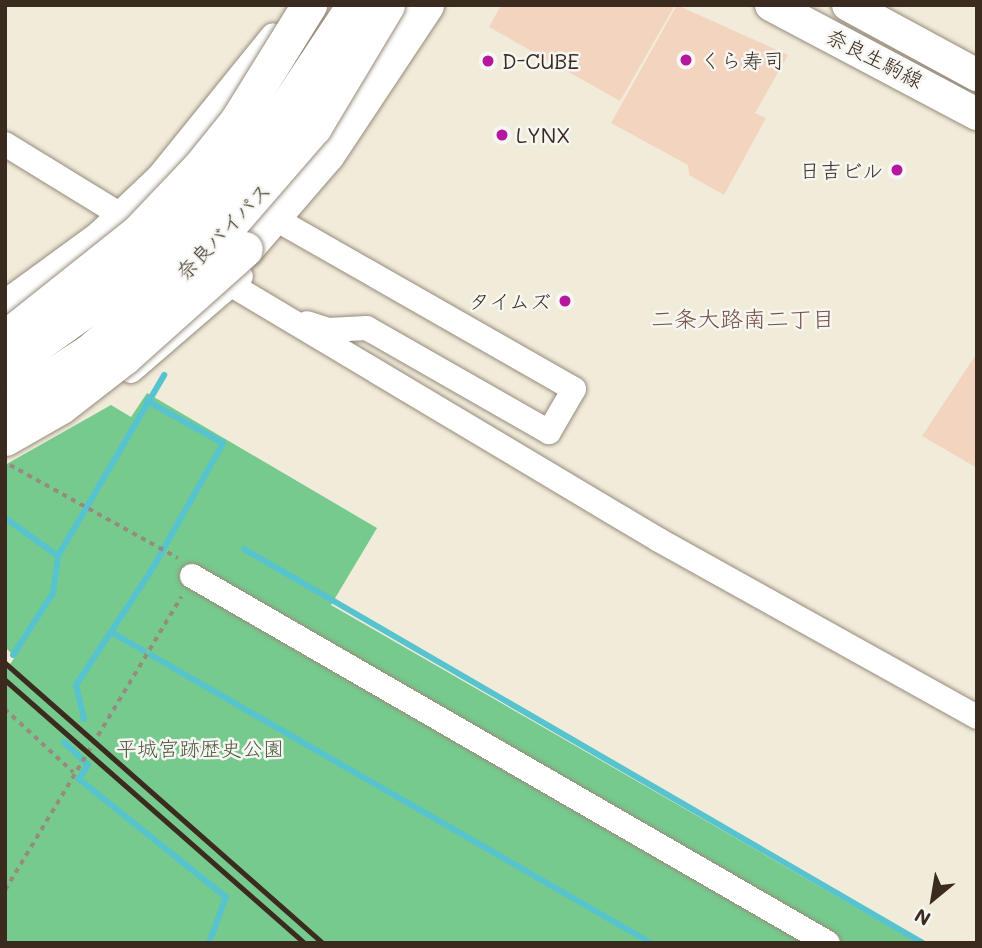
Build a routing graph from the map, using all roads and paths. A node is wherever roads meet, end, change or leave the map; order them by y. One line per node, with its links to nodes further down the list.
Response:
1 (294, 5): 11 (street)
2 (309, 5): 16 (highway, bridge)
3 (354, 5): 17 (highway, 奈良バイパス, bridge)
4 (387, 5): 18 (highway, 奈良バイパス, bridge)
5 (429, 5): 12 (street); 19 (highway, bridge)
6 (771, 5): 9 (main road, 奈良生駒線)
7 (848, 5): 8 (main road, 奈良生駒線)
8 (977, 75)
9 (977, 114)
10 (5, 144): 11 (street)
11 (120, 213): 13 (street); 14 (street)
12 (288, 226): 13 (street); 15 (street)
13 (232, 287): 15 (street); 20 (street)
14 (5, 302)
15 (277, 312): 25 (street)
16 (5, 338)
17 (5, 367)
18 (5, 406)
19 (5, 438)
20 (5, 453)
21 (5, 463): 22 (path)
22 (171, 555)
23 (192, 576): 26 (path); 28 (street)
24 (5, 709): 26 (path)
25 (977, 718)
26 (73, 772): 27 (path)
27 (5, 890)
28 (828, 943)

